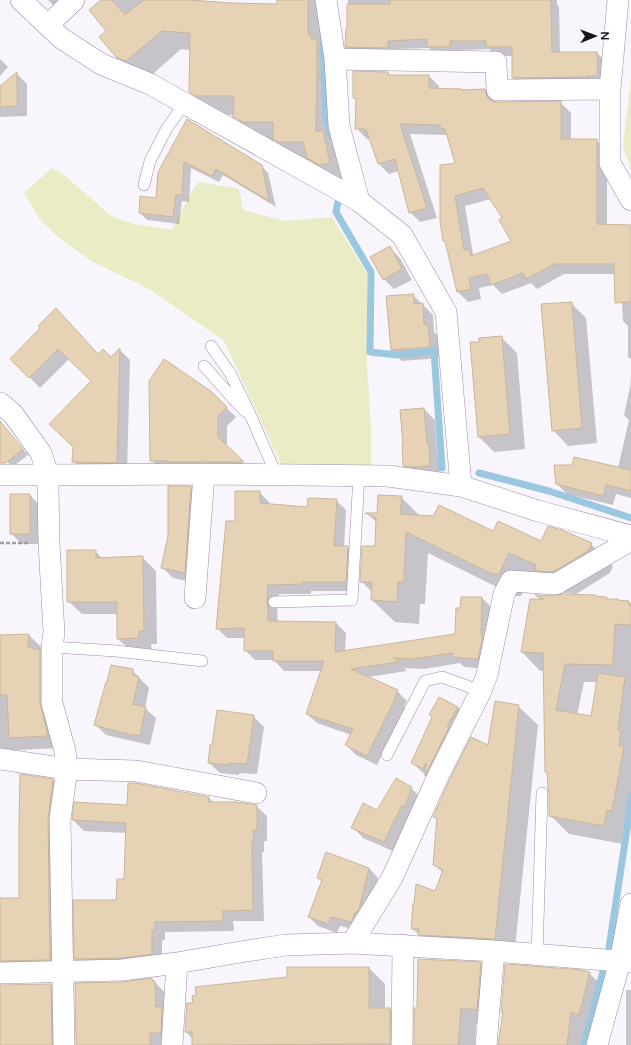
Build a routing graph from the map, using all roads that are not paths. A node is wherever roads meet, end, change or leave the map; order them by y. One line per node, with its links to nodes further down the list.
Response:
1 (21, 0): 5 (street)
2 (74, 0): 5 (street)
3 (326, 0): 6 (street)
4 (618, 0): 7 (street)
5 (48, 25): 8 (street)
6 (335, 59): 7 (street); 11 (street)
7 (610, 89): 10 (street)
8 (185, 103): 9 (lane); 11 (street)
9 (144, 185)
10 (631, 200)
11 (359, 201): 21 (street)
12 (211, 346): 15 (lane)
13 (204, 366): 15 (lane)
14 (0, 403): 19 (street)
15 (251, 416): 17 (lane)
16 (204, 474): 17 (street); 19 (street); 24 (street)
17 (276, 474): 20 (street)
18 (0, 475): 19 (street)
19 (48, 475): 26 (street)
20 (359, 475): 21 (street); 25 (lane)
21 (461, 486): 22 (street)
22 (631, 536)
23 (631, 540): 28 (street)
24 (195, 598)
25 (274, 602)
26 (52, 647): 27 (lane); 31 (street)
27 (202, 661)
28 (481, 691): 29 (lane); 35 (street)
29 (387, 755)
30 (0, 759): 31 (street)
31 (67, 769): 32 (street); 41 (street)
32 (256, 793)
33 (542, 793): 38 (lane)
34 (631, 904): 39 (street)
35 (352, 943): 36 (street); 40 (street)
36 (403, 945): 37 (street); 45 (street)
37 (494, 951): 38 (street); 46 (street)
38 (537, 955): 39 (street)
39 (626, 962): 47 (street)
40 (177, 963): 41 (street); 44 (street)
41 (63, 972): 42 (street); 43 (street)
42 (0, 973)
43 (64, 1045)
44 (172, 1045)
45 (402, 1045)
46 (486, 1045)
47 (597, 1045)

